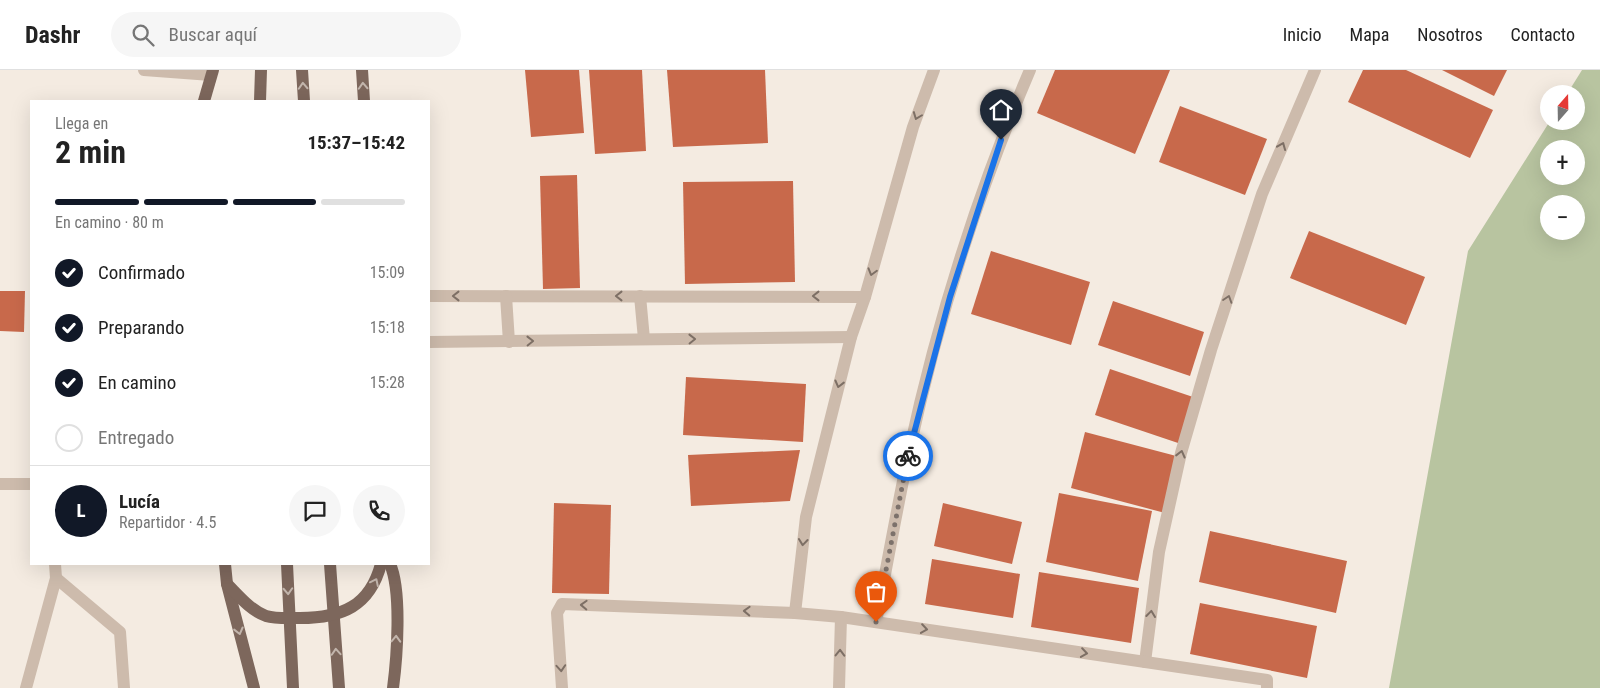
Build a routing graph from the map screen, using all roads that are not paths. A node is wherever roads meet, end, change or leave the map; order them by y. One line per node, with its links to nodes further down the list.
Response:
1 (144, 70): 8 (street)
2 (260, 70): 10 (main road)
3 (302, 70): 11 (main road, one-way to 3)
4 (362, 70): 12 (main road, one-way to 4)
5 (934, 70): 16 (street, one-way to 16)
6 (1030, 70): 35 (street)
7 (1315, 70): 36 (street, one-way to 7)
8 (211, 72): 9 (main road)
9 (204, 100)
10 (260, 100)
11 (304, 100)
12 (364, 100)
13 (430, 296): 14 (street, one-way to 13)
14 (506, 296): 15 (street, one-way to 14); 20 (street)
15 (640, 296): 16 (street, one-way to 15); 18 (street)
16 (865, 296): 17 (street)
17 (851, 337): 18 (street, one-way to 17); 31 (street, one-way to 31)
18 (644, 339): 20 (street, one-way to 18)
19 (430, 342): 20 (street)
20 (509, 342)
21 (0, 484): 22 (street)
22 (30, 484)
23 (55, 565): 29 (street)
24 (225, 565): 30 (main road)
25 (287, 565): 34 (main road, one-way to 34)
26 (330, 565): 32 (main road)
27 (381, 565): 32 (main road, one-way to 27)
28 (390, 565): 42 (main road, one-way to 28)
29 (56, 578): 37 (street); 38 (street)
30 (227, 584): 34 (main road); 39 (main road, one-way to 39)
31 (795, 613): 33 (street); 43 (street, one-way to 43)
32 (334, 616): 34 (main road); 41 (main road, one-way to 32)
33 (841, 617): 35 (street); 44 (street, one-way to 33)
34 (290, 618): 40 (main road)
35 (876, 622): 36 (street, one-way to 36)
36 (1145, 662): 45 (street)
37 (26, 688)
38 (124, 688)
39 (254, 688)
40 (293, 688)
41 (339, 688)
42 (392, 688)
43 (562, 688)
44 (839, 688)
45 (1267, 688)

